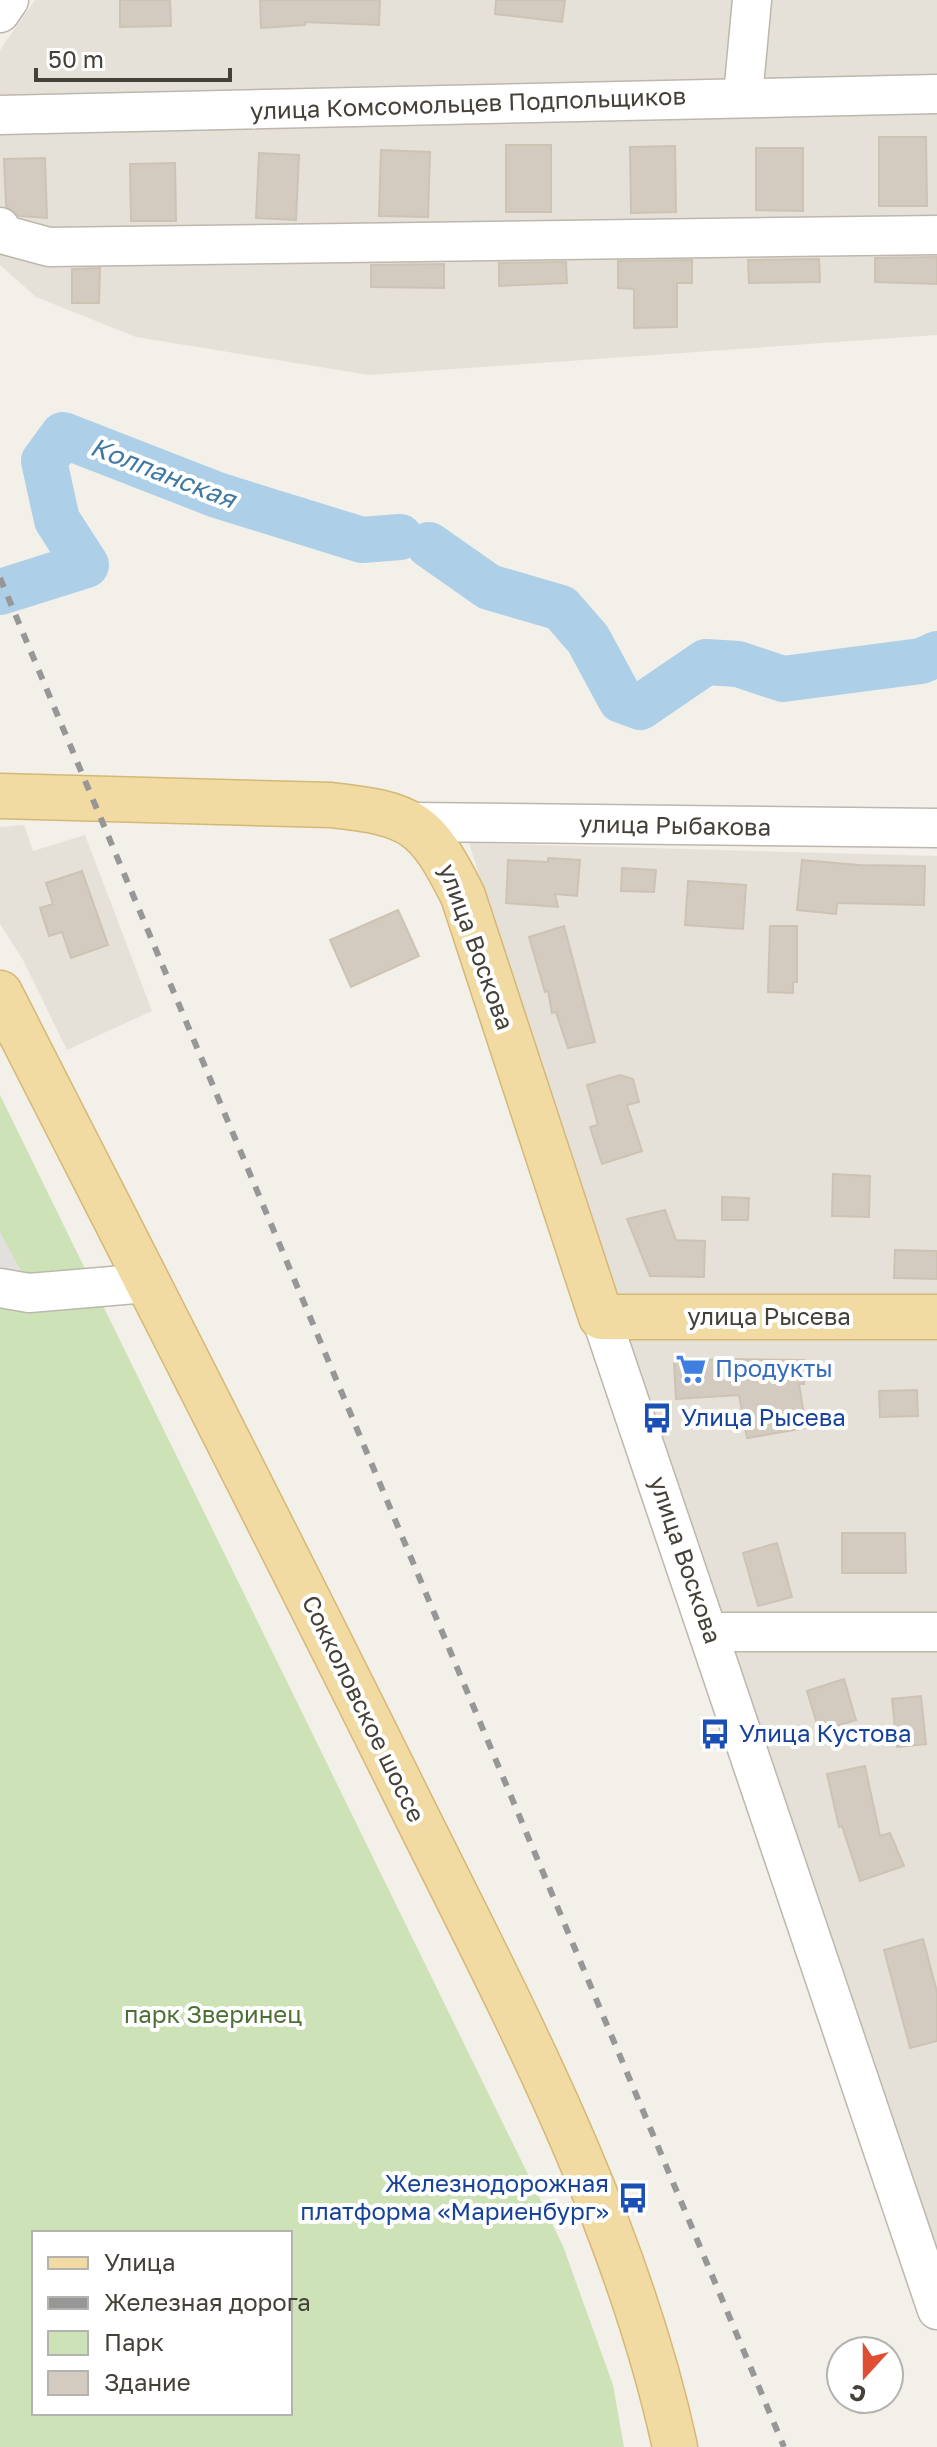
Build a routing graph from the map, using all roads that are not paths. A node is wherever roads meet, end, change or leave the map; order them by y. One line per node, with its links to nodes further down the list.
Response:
1 (9, 0): 3 (street)
2 (752, 0): 5 (street)
3 (0, 13)
4 (937, 94): 5 (street, улица Комсомольцев Подпольщиков)
5 (743, 96): 6 (street, улица Комсомольцев Подпольщиков)
6 (0, 115)
7 (0, 227): 8 (street)
8 (937, 235)
9 (0, 796): 11 (main road)
10 (937, 828): 11 (street, улица Рыбакова)
11 (438, 832): 15 (main road, улица Воскова)
12 (0, 993): 13 (main road, Сокколовское шоссе)
13 (147, 1283): 14 (street); 20 (main road, Сокколовское шоссе)
14 (0, 1288)
15 (601, 1317): 16 (main road, улица Рысева); 17 (street, улица Воскова)
16 (937, 1317)
17 (710, 1632): 18 (street); 19 (street, улица Воскова)
18 (937, 1632)
19 (937, 2310)
20 (675, 2447)

